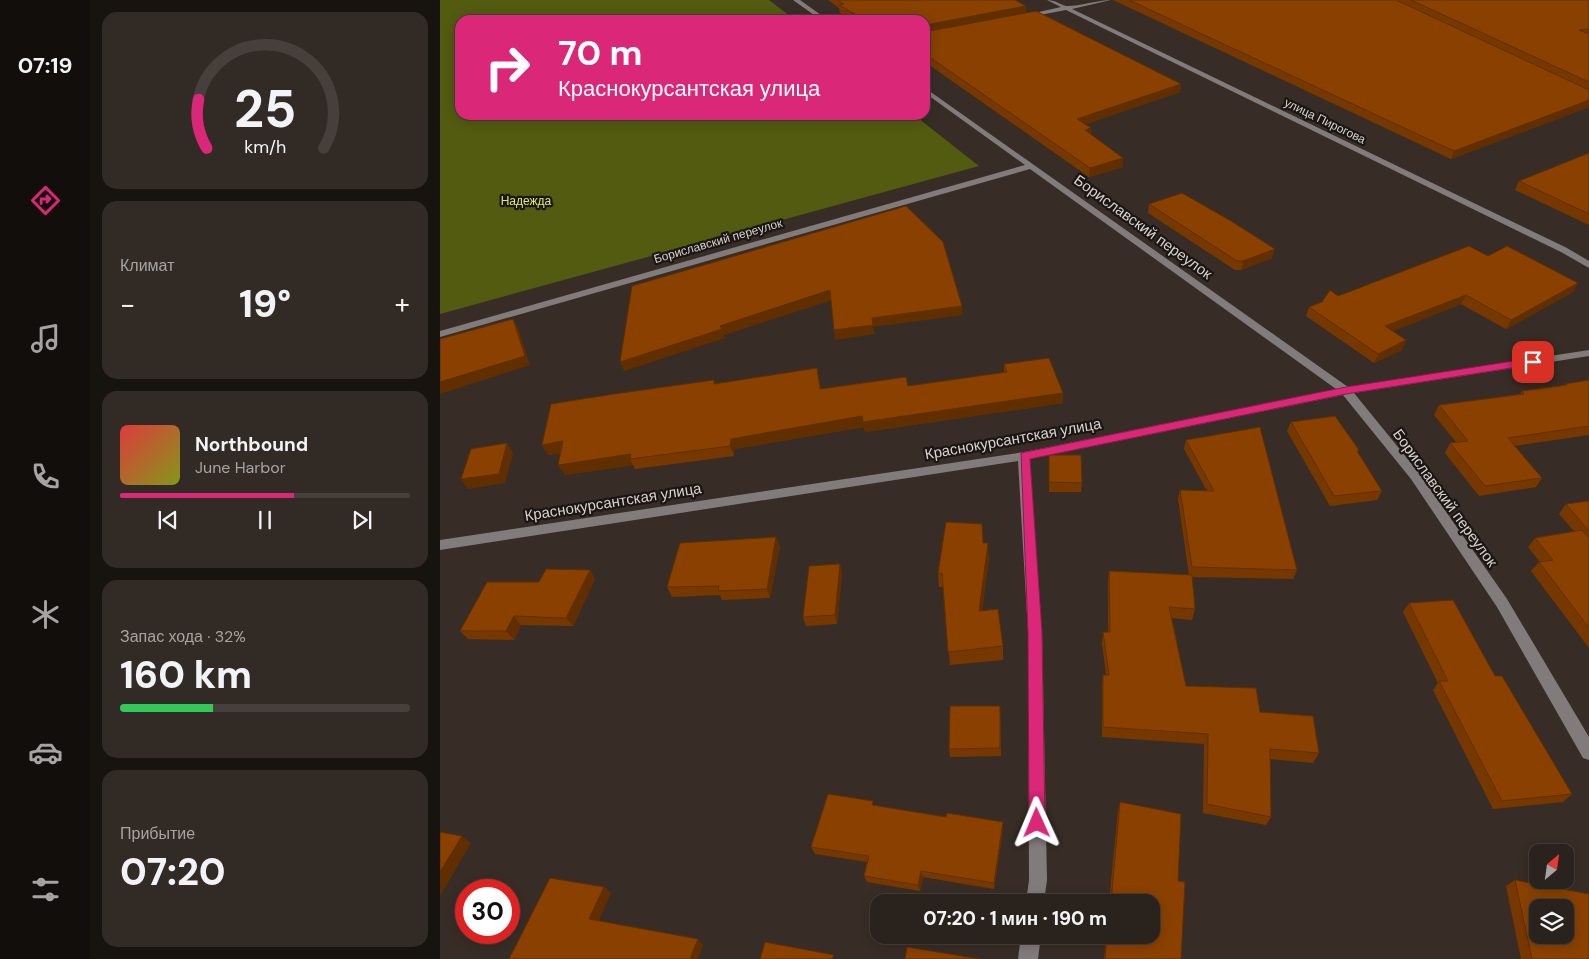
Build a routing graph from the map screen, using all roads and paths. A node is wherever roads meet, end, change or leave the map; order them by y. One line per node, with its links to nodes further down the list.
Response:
1 (796, 0): 5 (street)
2 (1050, 0): 4 (street, улица Пирогова)
3 (1108, 0): 4 (street)
4 (1066, 8): 6 (street); 9 (street, улица Пирогова)
5 (818, 15)
6 (1019, 17)
7 (930, 94): 8 (street, Бориславский переулок)
8 (1032, 166): 10 (street, Бориславский переулок); 12 (street, Бориславский переулок)
9 (1589, 265)
10 (440, 334)
11 (1589, 353): 12 (street, Краснокурсантская улица)
12 (1346, 391): 13 (street, Краснокурсантская улица); 15 (street, Бориславский переулок)
13 (1024, 456): 14 (street, Краснокурсантская улица); 16 (street)
14 (440, 545)
15 (1589, 752)
16 (1036, 894)
17 (1030, 944): 18 (street)
18 (1028, 959)

